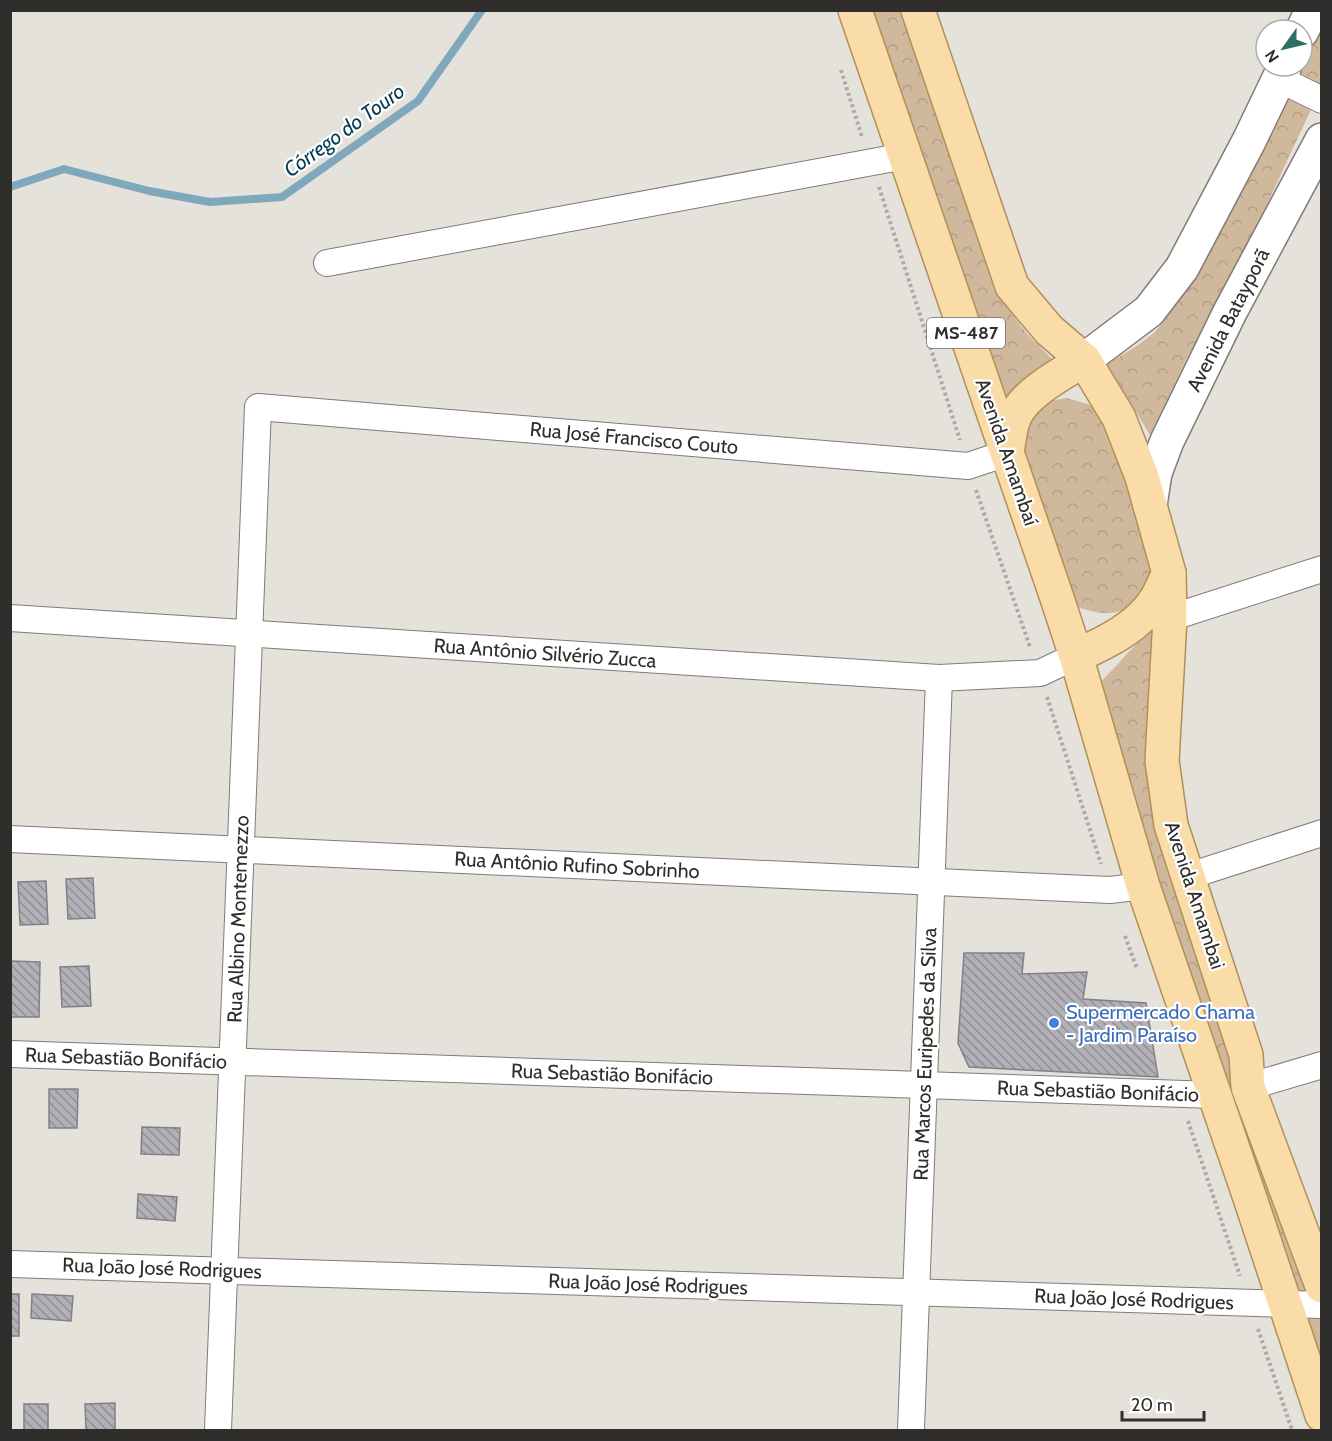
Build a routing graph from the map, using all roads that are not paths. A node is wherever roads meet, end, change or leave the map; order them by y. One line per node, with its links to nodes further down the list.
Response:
1 (855, 10): 7 (main road, Avenida Amambaí / MS-487)
2 (918, 10): 10 (main road)
3 (1279, 78): 10 (main road)
4 (1291, 78): 5 (street)
5 (1322, 100)
6 (1322, 141): 8 (main road, Avenida Batayporã)
7 (904, 156): 9 (street); 12 (main road, Avenida Amambaí / MS-487)
8 (1313, 173): 13 (main road, Avenida Batayporã)
9 (327, 263)
10 (1084, 360): 12 (main road); 13 (main road, Avenida Amambai)
11 (258, 407): 12 (street, Rua José Francisco Couto); 18 (street, Rua Albino Montemezzo)
12 (1007, 453): 19 (main road, Avenida Amambaí / MS-487)
13 (1150, 505): 15 (main road, Avenida Amambai)
14 (1322, 569): 17 (street)
15 (1168, 573): 17 (main road, Avenida Amambai); 19 (main road)
16 (10, 618): 18 (street, Rua Antônio Silvério Zucca)
17 (1170, 618): 24 (main road, Avenida Amambai)
18 (249, 633): 20 (street, Rua Antônio Silvério Zucca); 23 (street, Rua Albino Montemezzo)
19 (1076, 656): 20 (street, Rua Antônio Silvério Zucca); 26 (main road, MS-487)
20 (939, 678): 25 (street, Rua Marcos Euripedes da Silva)
21 (1322, 833): 24 (street)
22 (10, 839): 23 (street, Rua Antônio Rufino Sobrinho)
23 (241, 849): 25 (street, Rua Antônio Rufino Sobrinho); 28 (street, Rua Albino Montemezzo)
24 (1189, 876): 31 (main road, Avenida Amambai)
25 (931, 882): 26 (street, Rua Antônio Rufino Sobrinho); 30 (street, Rua Marcos Euripedes da Silva)
26 (1143, 886): 32 (main road, MS-487)
27 (10, 1054): 28 (street, Rua Sebastião Bonifácio)
28 (233, 1061): 30 (street, Rua Sebastião Bonifácio); 34 (street, Rua Albino Montemezzo)
29 (1322, 1065): 31 (street)
30 (924, 1085): 32 (street, Rua Sebastião Bonifácio); 36 (street, Rua Marcos Euripedes da Silva)
31 (1248, 1088): 35 (main road, Avenida Amambai)
32 (1214, 1095): 37 (main road, MS-487)
33 (10, 1264): 34 (street, Rua João José Rodrigues)
34 (225, 1270): 36 (street, Rua João José Rodrigues); 40 (street, Rua Albino Montemezzo)
35 (1322, 1287)
36 (916, 1292): 37 (street, Rua João José Rodrigues); 41 (street, Rua Marcos Euripedes da Silva)
37 (1285, 1304): 38 (street, Rua João José Rodrigues); 39 (main road, MS-487)
38 (1322, 1305)
39 (1322, 1415)
40 (218, 1431)
41 (911, 1431)

